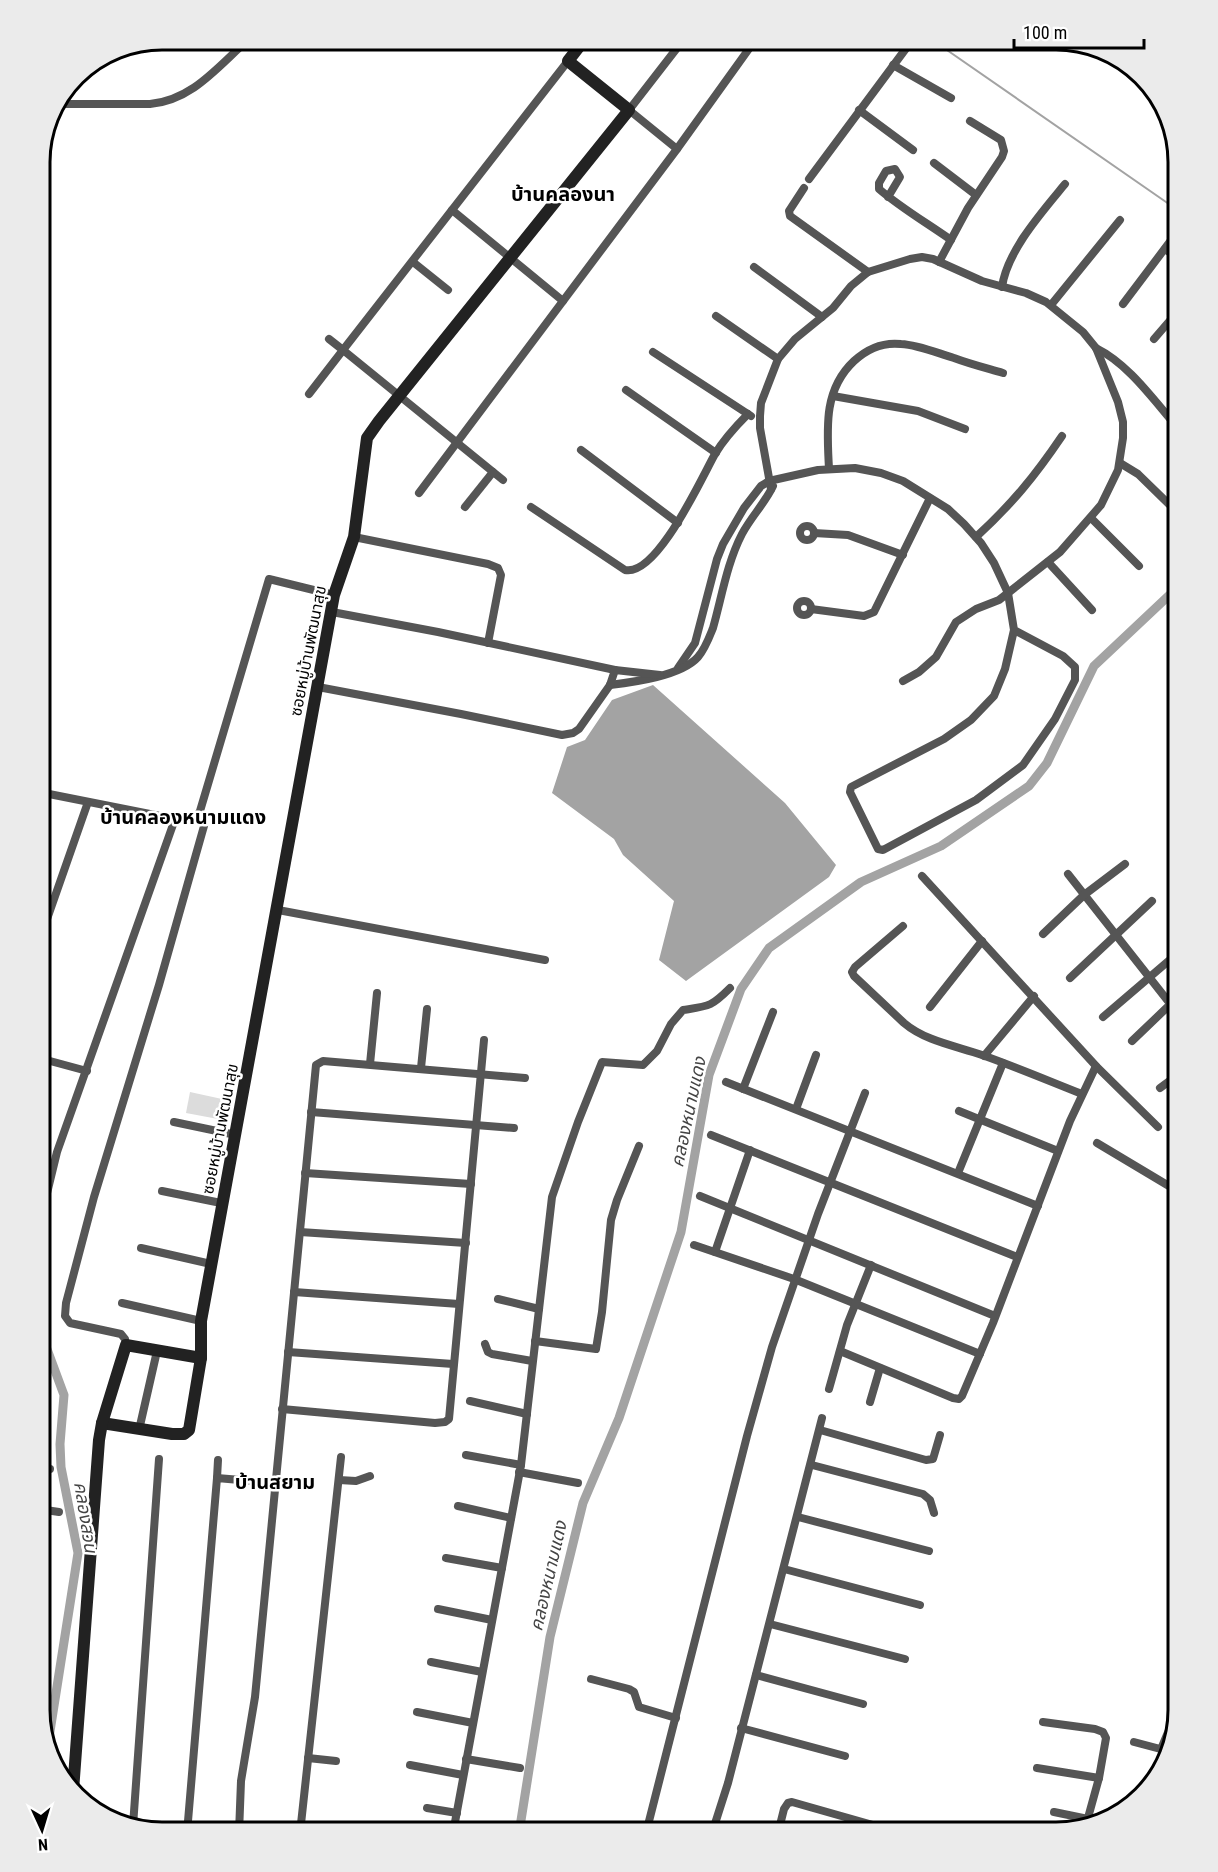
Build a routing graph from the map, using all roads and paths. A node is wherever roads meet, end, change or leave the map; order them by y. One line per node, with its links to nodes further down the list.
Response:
1 (237, 50): 9 (street)
2 (576, 50): 6 (street)
3 (675, 50): 10 (street)
4 (748, 50): 13 (street)
5 (905, 50): 7 (street)
6 (568, 61): 10 (street); 21 (street)
7 (893, 65): 8 (street); 11 (street)
8 (951, 99)
9 (65, 104)
10 (629, 110): 13 (street); 27 (street, ซอยหมู่บ้านพัฒนาสุข)
11 (859, 110): 14 (street); 16 (street)
12 (970, 121): 19 (street)
13 (677, 149): 34 (street)
14 (913, 150)
15 (934, 163): 19 (street)
16 (809, 179)
17 (1065, 184): 32 (street)
18 (804, 188): 31 (street)
19 (976, 195): 23 (street)
20 (888, 197): 23 (street)
21 (452, 210): 27 (street); 29 (street)
22 (1120, 220): 36 (street)
23 (951, 240): 28 (street)
24 (1168, 245): 25 (street)
25 (1165, 249): 26 (street); 35 (street)
26 (1168, 251)
27 (511, 257): 34 (street); 49 (street, ซอยหมู่บ้านพัฒนาสุข)
28 (939, 261): 31 (street); 32 (street)
29 (413, 262): 33 (street); 43 (street)
30 (754, 267): 38 (street)
31 (868, 272): 38 (street)
32 (1002, 286): 36 (street)
33 (448, 290)
34 (563, 301): 56 (street)
35 (1123, 304)
36 (1051, 305): 42 (street)
37 (717, 316): 45 (street)
38 (822, 317): 45 (street)
39 (1168, 323): 41 (street)
40 (329, 339): 43 (street)
41 (1154, 339)
42 (1096, 348): 52 (street); 59 (street)
43 (343, 350): 48 (street); 49 (street)
44 (653, 352): 51 (street)
45 (778, 359): 53 (street)
46 (1003, 373): 50 (street)
47 (626, 390): 58 (street)
48 (309, 394)
49 (400, 395): 56 (street); 72 (street, ซอยหมู่บ้านพัฒนาสุข)
50 (833, 396): 54 (street); 60 (street)
51 (748, 414): 53 (street); 58 (street)
52 (1168, 417)
53 (760, 419): 63 (street)
54 (965, 429)
55 (1062, 436): 73 (street)
56 (457, 443): 61 (street); 64 (street)
57 (581, 450): 70 (street)
58 (716, 453): 70 (street)
59 (1120, 463): 66 (street); 69 (street)
60 (829, 469): 63 (street); 65 (street)
61 (493, 472): 62 (street); 67 (street)
62 (503, 480)
63 (774, 482): 84 (street); 84 (street)
64 (419, 493)
65 (930, 498): 73 (street); 74 (street)
66 (1168, 503)
67 (465, 507)
68 (531, 507): 70 (street)
69 (1091, 518): 75 (street); 76 (street)
70 (678, 523)
71 (814, 533): 74 (street)
72 (354, 537): 78 (street, ซอยหมู่บ้านพัฒนาสุข); 83 (street)
73 (976, 537): 77 (street)
74 (903, 555): 79 (street)
75 (1048, 562): 77 (street); 80 (street)
76 (1139, 566)
77 (1008, 593): 82 (street); 87 (street)
78 (334, 595): 81 (street, ซอยหมู่บ้านพัฒนาสุข); 92 (street)
79 (811, 609)
80 (1092, 610)
81 (332, 612): 83 (street); 89 (street, ซอยหมู่บ้านพัฒนาสุข)
82 (1014, 630): 82 (street)
83 (488, 643): 85 (street)
84 (678, 668): 86 (street)
85 (615, 670): 86 (street); 88 (street)
86 (660, 675): 88 (street)
87 (903, 681)
88 (610, 685): 89 (street)
89 (318, 687): 99 (street, ซอยหมู่บ้านพัฒนาสุข)
90 (50, 794): 91 (street)
91 (88, 802): 92 (street); 100 (street)
92 (175, 819): 127 (street)
93 (204, 826): 182 (street)
94 (1125, 864): 97 (street)
95 (1068, 874): 97 (street)
96 (922, 876): 104 (street)
97 (1084, 895): 102 (street); 103 (street)
98 (1152, 901): 103 (street)
99 (278, 910): 105 (street); 145 (street, ซอยหมู่บ้านพัฒนาสุข)
100 (50, 911)
101 (903, 926): 121 (street)
102 (1043, 933)
103 (1115, 934): 107 (street); 108 (street)
104 (982, 941): 111 (street); 114 (street)
105 (545, 960)
106 (1168, 962): 108 (street)
107 (1070, 978)
108 (1150, 978): 112 (street); 117 (street)
109 (730, 988): 177 (street)
110 (377, 993): 124 (street)
111 (1034, 996): 121 (street); 125 (street)
112 (1168, 1001)
113 (1168, 1006): 119 (street)
114 (930, 1007)
115 (427, 1009): 126 (street)
116 (773, 1012): 133 (street)
117 (1103, 1017)
118 (484, 1040): 128 (street)
119 (1132, 1041)
120 (816, 1055): 136 (street)
121 (984, 1056): 123 (street)
122 (50, 1062): 127 (street)
123 (1003, 1063): 135 (street); 139 (street)
124 (370, 1064): 126 (street); 138 (street)
125 (1096, 1066): 135 (street); 142 (street)
126 (422, 1068): 128 (street)
127 (87, 1071): 153 (street)
128 (482, 1074): 129 (street); 141 (street)
129 (525, 1078)
130 (726, 1082): 133 (street)
131 (1168, 1082): 132 (street)
132 (1160, 1088)
133 (743, 1089): 136 (street)
134 (866, 1093): 144 (street)
135 (1082, 1094): 150 (street)
136 (796, 1109): 144 (street)
137 (959, 1111): 139 (street)
138 (311, 1112): 141 (street); 151 (street)
139 (980, 1120): 150 (street); 152 (street)
140 (174, 1122): 145 (street)
141 (477, 1125): 143 (street); 155 (street)
142 (1158, 1127)
143 (514, 1128)
144 (851, 1131): 152 (street); 154 (street)
145 (236, 1134): 159 (street, ซอยหมู่บ้านพัฒนาสุข)
146 (711, 1135): 149 (street)
147 (1097, 1143): 156 (street)
148 (639, 1146): 180 (street)
149 (750, 1150): 154 (street); 161 (street)
150 (1058, 1151): 160 (street)
151 (305, 1173): 155 (street); 162 (street)
152 (958, 1173): 160 (street)
153 (50, 1181)
154 (830, 1182): 163 (street); 168 (street)
155 (471, 1184): 164 (street)
156 (1168, 1185)
157 (162, 1191): 159 (street)
158 (700, 1196): 161 (street)
159 (222, 1204): 169 (street, ซอยหมู่บ้านพัฒนาสุข)
160 (1038, 1206): 168 (street)
161 (729, 1208): 163 (street); 167 (street)
162 (300, 1232): 164 (street); 172 (street)
163 (808, 1239): 170 (street); 171 (street)
164 (466, 1244): 175 (street)
165 (694, 1245): 167 (street)
166 (141, 1248): 169 (street)
167 (715, 1252): 171 (street)
168 (1017, 1257): 178 (street)
169 (210, 1264): 179 (street, ซอยหมู่บ้านพัฒนาสุข)
170 (871, 1264): 176 (street); 178 (street)
171 (794, 1279): 176 (street); 233 (street)
172 (294, 1292): 175 (street); 185 (street)
173 (498, 1299): 177 (street)
174 (122, 1303): 179 (street)
175 (459, 1304): 189 (street)
176 (856, 1304): 184 (street); 186 (street)
177 (539, 1309): 180 (street)
178 (995, 1316): 186 (street)
179 (201, 1321): 187 (street, ซอยหมู่บ้านพัฒนาสุข)
180 (535, 1341): 188 (street)
181 (485, 1344): 188 (street)
182 (126, 1345): 183 (street); 197 (street)
183 (157, 1350): 187 (street); 198 (street)
184 (840, 1351): 190 (street); 191 (street)
185 (288, 1352): 189 (street); 194 (street)
186 (980, 1354): 190 (street)
187 (201, 1358): 198 (street, ซอยหมู่บ้านพัฒนาสุข)
188 (532, 1361): 195 (street)
189 (453, 1364): 194 (street)
190 (880, 1368): 193 (street)
191 (829, 1389)
192 (470, 1401): 195 (street)
193 (870, 1402)
194 (282, 1409): 210 (street)
195 (527, 1414): 206 (street)
196 (822, 1418): 199 (street)
197 (102, 1423): 198 (street, ซอยหมู่บ้านพัฒนาสุข); 248 (street)
198 (139, 1430)
199 (820, 1430): 200 (street); 205 (street)
200 (940, 1435)
201 (466, 1455): 206 (street)
202 (341, 1457): 209 (street)
203 (159, 1459): 253 (street)
204 (218, 1460): 208 (street)
205 (812, 1465): 215 (street); 216 (street)
206 (520, 1469): 211 (street); 217 (street)
207 (370, 1476): 209 (street)
208 (217, 1478): 210 (street); 255 (street)
209 (339, 1480): 240 (street)
210 (275, 1483): 256 (street)
211 (578, 1484)
212 (458, 1506): 217 (street)
213 (50, 1511): 214 (street)
214 (59, 1512)
215 (934, 1513)
216 (798, 1517): 218 (street); 221 (street)
217 (511, 1518): 220 (street)
218 (929, 1551)
219 (446, 1558): 220 (street)
220 (502, 1568): 224 (street)
221 (784, 1569): 222 (street); 225 (street)
222 (920, 1605)
223 (438, 1609): 224 (street)
224 (492, 1620): 228 (street)
225 (770, 1623): 226 (street); 229 (street)
226 (904, 1659)
227 (431, 1662): 228 (street)
228 (482, 1672): 235 (street)
229 (756, 1675): 231 (street); 236 (street)
230 (591, 1680): 233 (street)
231 (862, 1704)
232 (417, 1712): 235 (street)
233 (676, 1718): 259 (street)
234 (1043, 1722): 247 (street)
235 (473, 1723): 241 (street)
236 (741, 1728): 239 (street); 260 (street)
237 (1134, 1742): 238 (street)
238 (1161, 1749)
239 (845, 1756)
240 (308, 1758): 242 (street); 257 (street)
241 (466, 1759): 244 (street); 246 (street)
242 (336, 1761)
243 (410, 1765): 246 (street)
244 (520, 1768)
245 (1037, 1768): 247 (street)
246 (464, 1775): 251 (street)
247 (1099, 1778): 252 (street)
248 (74, 1780)
249 (427, 1808): 251 (street)
250 (1054, 1812): 254 (street)
251 (457, 1813): 258 (street)
252 (1088, 1818)
253 (134, 1819)
254 (1081, 1820)
255 (188, 1822)
256 (239, 1822)
257 (301, 1822)
258 (455, 1822)
259 (649, 1822)
260 (716, 1822)
261 (781, 1822): 262 (street)
262 (862, 1822)

